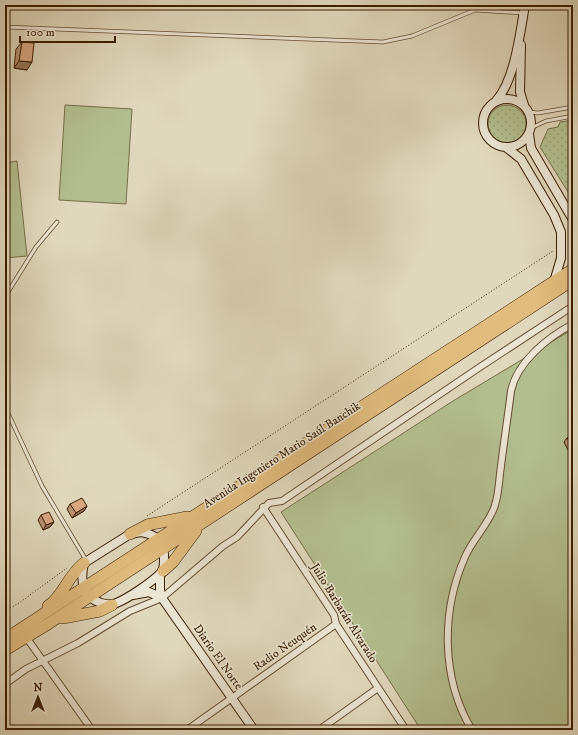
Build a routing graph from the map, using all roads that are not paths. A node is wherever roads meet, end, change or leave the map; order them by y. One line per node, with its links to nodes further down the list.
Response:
1 (524, 9): 2 (lane); 3 (street)
2 (5, 27)
3 (521, 30): 4 (street); 6 (street)
4 (495, 102): 6 (street); 9 (street)
5 (573, 107): 6 (lane)
6 (526, 109): 8 (street)
7 (573, 116): 8 (lane)
8 (530, 131): 9 (street); 10 (street)
9 (507, 148): 14 (street)
10 (573, 220)
11 (58, 222): 15 (lane)
12 (573, 269): 14 (highway, Avenida Ingeniero Mario Saúl Banchik)
13 (573, 280): 20 (highway, Avenida Ingeniero Mario Saúl Banchik)
14 (554, 282): 20 (highway, Avenida Ingeniero Mario Saúl Banchik)
15 (5, 294)
16 (573, 306): 19 (street)
17 (573, 324): 44 (street)
18 (5, 407): 23 (lane)
19 (263, 506): 27 (street); 30 (street, Julio Barbarán Alvarado)
20 (203, 516): 21 (highway); 22 (highway, Avenida Ingeniero Mario Saúl Banchik); 24 (highway)
21 (130, 534): 22 (street); 23 (street)
22 (161, 544): 24 (street); 25 (highway, Avenida Ingeniero Mario Saúl Banchik)
23 (86, 562): 25 (street); 29 (highway)
24 (161, 572): 26 (street); 27 (street)
25 (86, 593): 28 (street); 29 (highway, Avenida Ingeniero Mario Saúl Banchik); 31 (highway, Avenida Ingeniero Mario Saúl Banchik)
26 (128, 596): 27 (street); 28 (street)
27 (162, 598): 35 (street); 38 (street, Diario El Norte)
28 (112, 605): 31 (highway)
29 (28, 624): 33 (highway, Avenida Ingeniero Mario Saúl Banchik)
30 (336, 624): 37 (street, Julio Barbarán Alvarado); 38 (street, Radio Neuquén)
31 (42, 628): 32 (highway, Avenida Ingeniero Mario Saúl Banchik)
32 (26, 637): 34 (highway, Avenida Ingeniero Mario Saúl Banchik); 35 (street)
33 (5, 639)
34 (5, 650)
35 (43, 660): 36 (street); 39 (street)
36 (5, 684)
37 (378, 688): 42 (street); 43 (street, Julio Barbarán Alvarado)
38 (232, 698): 40 (street, Radio Neuquén); 41 (street, Diario El Norte)
39 (92, 730)
40 (187, 730)
41 (254, 730)
42 (319, 730)
43 (406, 730)
44 (472, 730)

